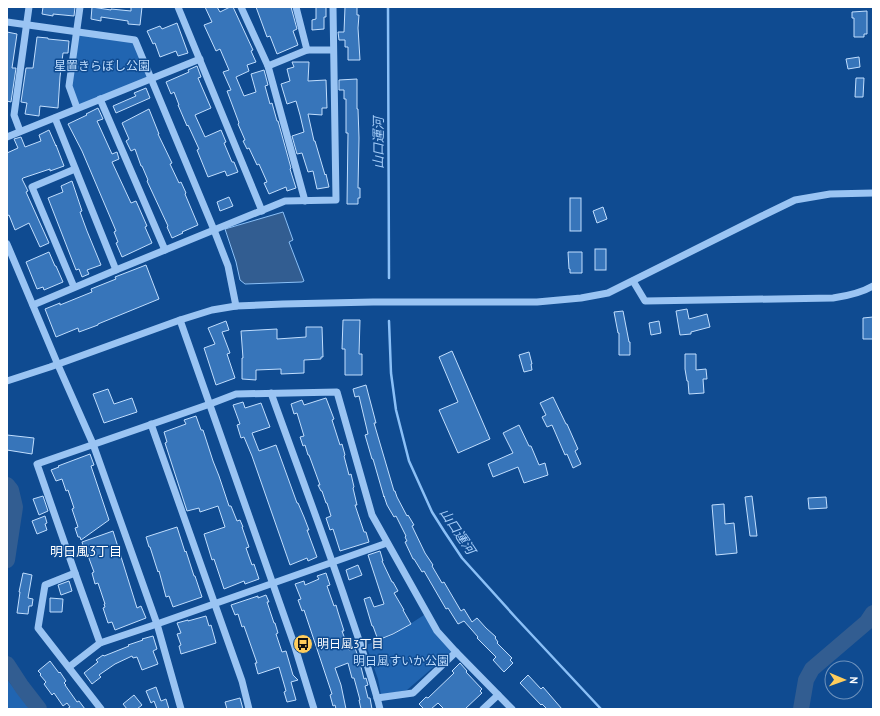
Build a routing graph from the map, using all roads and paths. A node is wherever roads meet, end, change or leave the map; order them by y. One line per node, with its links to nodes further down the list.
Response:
1 (29, 7): 8 (street)
2 (80, 7): 9 (street)
3 (178, 7): 12 (street)
4 (242, 7): 13 (street)
5 (296, 7): 10 (street)
6 (333, 7): 11 (street)
7 (7, 22): 8 (street)
8 (26, 26): 9 (street); 18 (street)
9 (76, 32): 14 (street); 16 (street)
10 (307, 50): 11 (street); 13 (street)
11 (334, 50): 22 (street)
12 (200, 59): 14 (street); 23 (street)
13 (268, 66): 22 (street)
14 (151, 79): 15 (street); 24 (street)
15 (100, 99): 16 (street); 26 (street)
16 (77, 108): 17 (street)
17 (54, 118): 18 (street); 20 (street)
18 (20, 131): 19 (street)
19 (7, 137)
20 (75, 169): 27 (street); 30 (street)
21 (873, 193): 28 (street)
22 (306, 201): 23 (street)
23 (262, 211): 24 (street)
24 (214, 230): 26 (street); 32 (street)
25 (7, 244): 31 (street)
26 (165, 250): 27 (street)
27 (116, 270): 30 (street)
28 (633, 281): 29 (street); 32 (street)
29 (873, 286)
30 (74, 287): 31 (street)
31 (32, 305): 34 (street)
32 (236, 306): 33 (street)
33 (180, 320): 34 (street); 37 (street)
34 (58, 365): 35 (street); 39 (street)
35 (7, 381)
36 (271, 393): 37 (street); 40 (street); 41 (street)
37 (210, 404): 38 (street); 43 (street)
38 (151, 424): 39 (street); 44 (street)
39 (93, 444): 42 (street); 45 (street)
40 (387, 543): 41 (street); 47 (street)
41 (332, 562): 43 (street); 50 (street)
42 (75, 573): 46 (street); 48 (street)
43 (273, 583): 44 (street); 54 (street)
44 (215, 604): 45 (street); 53 (street)
45 (157, 624): 46 (street); 52 (street)
46 (100, 643): 48 (street)
47 (456, 652): 49 (street); 50 (street)
48 (69, 667): 51 (street)
49 (498, 694): 56 (street); 57 (street)
50 (377, 698): 55 (street)
51 (101, 709)
52 (181, 709)
53 (249, 709)
54 (314, 709)
55 (380, 709)
56 (483, 709)
57 (512, 709)

